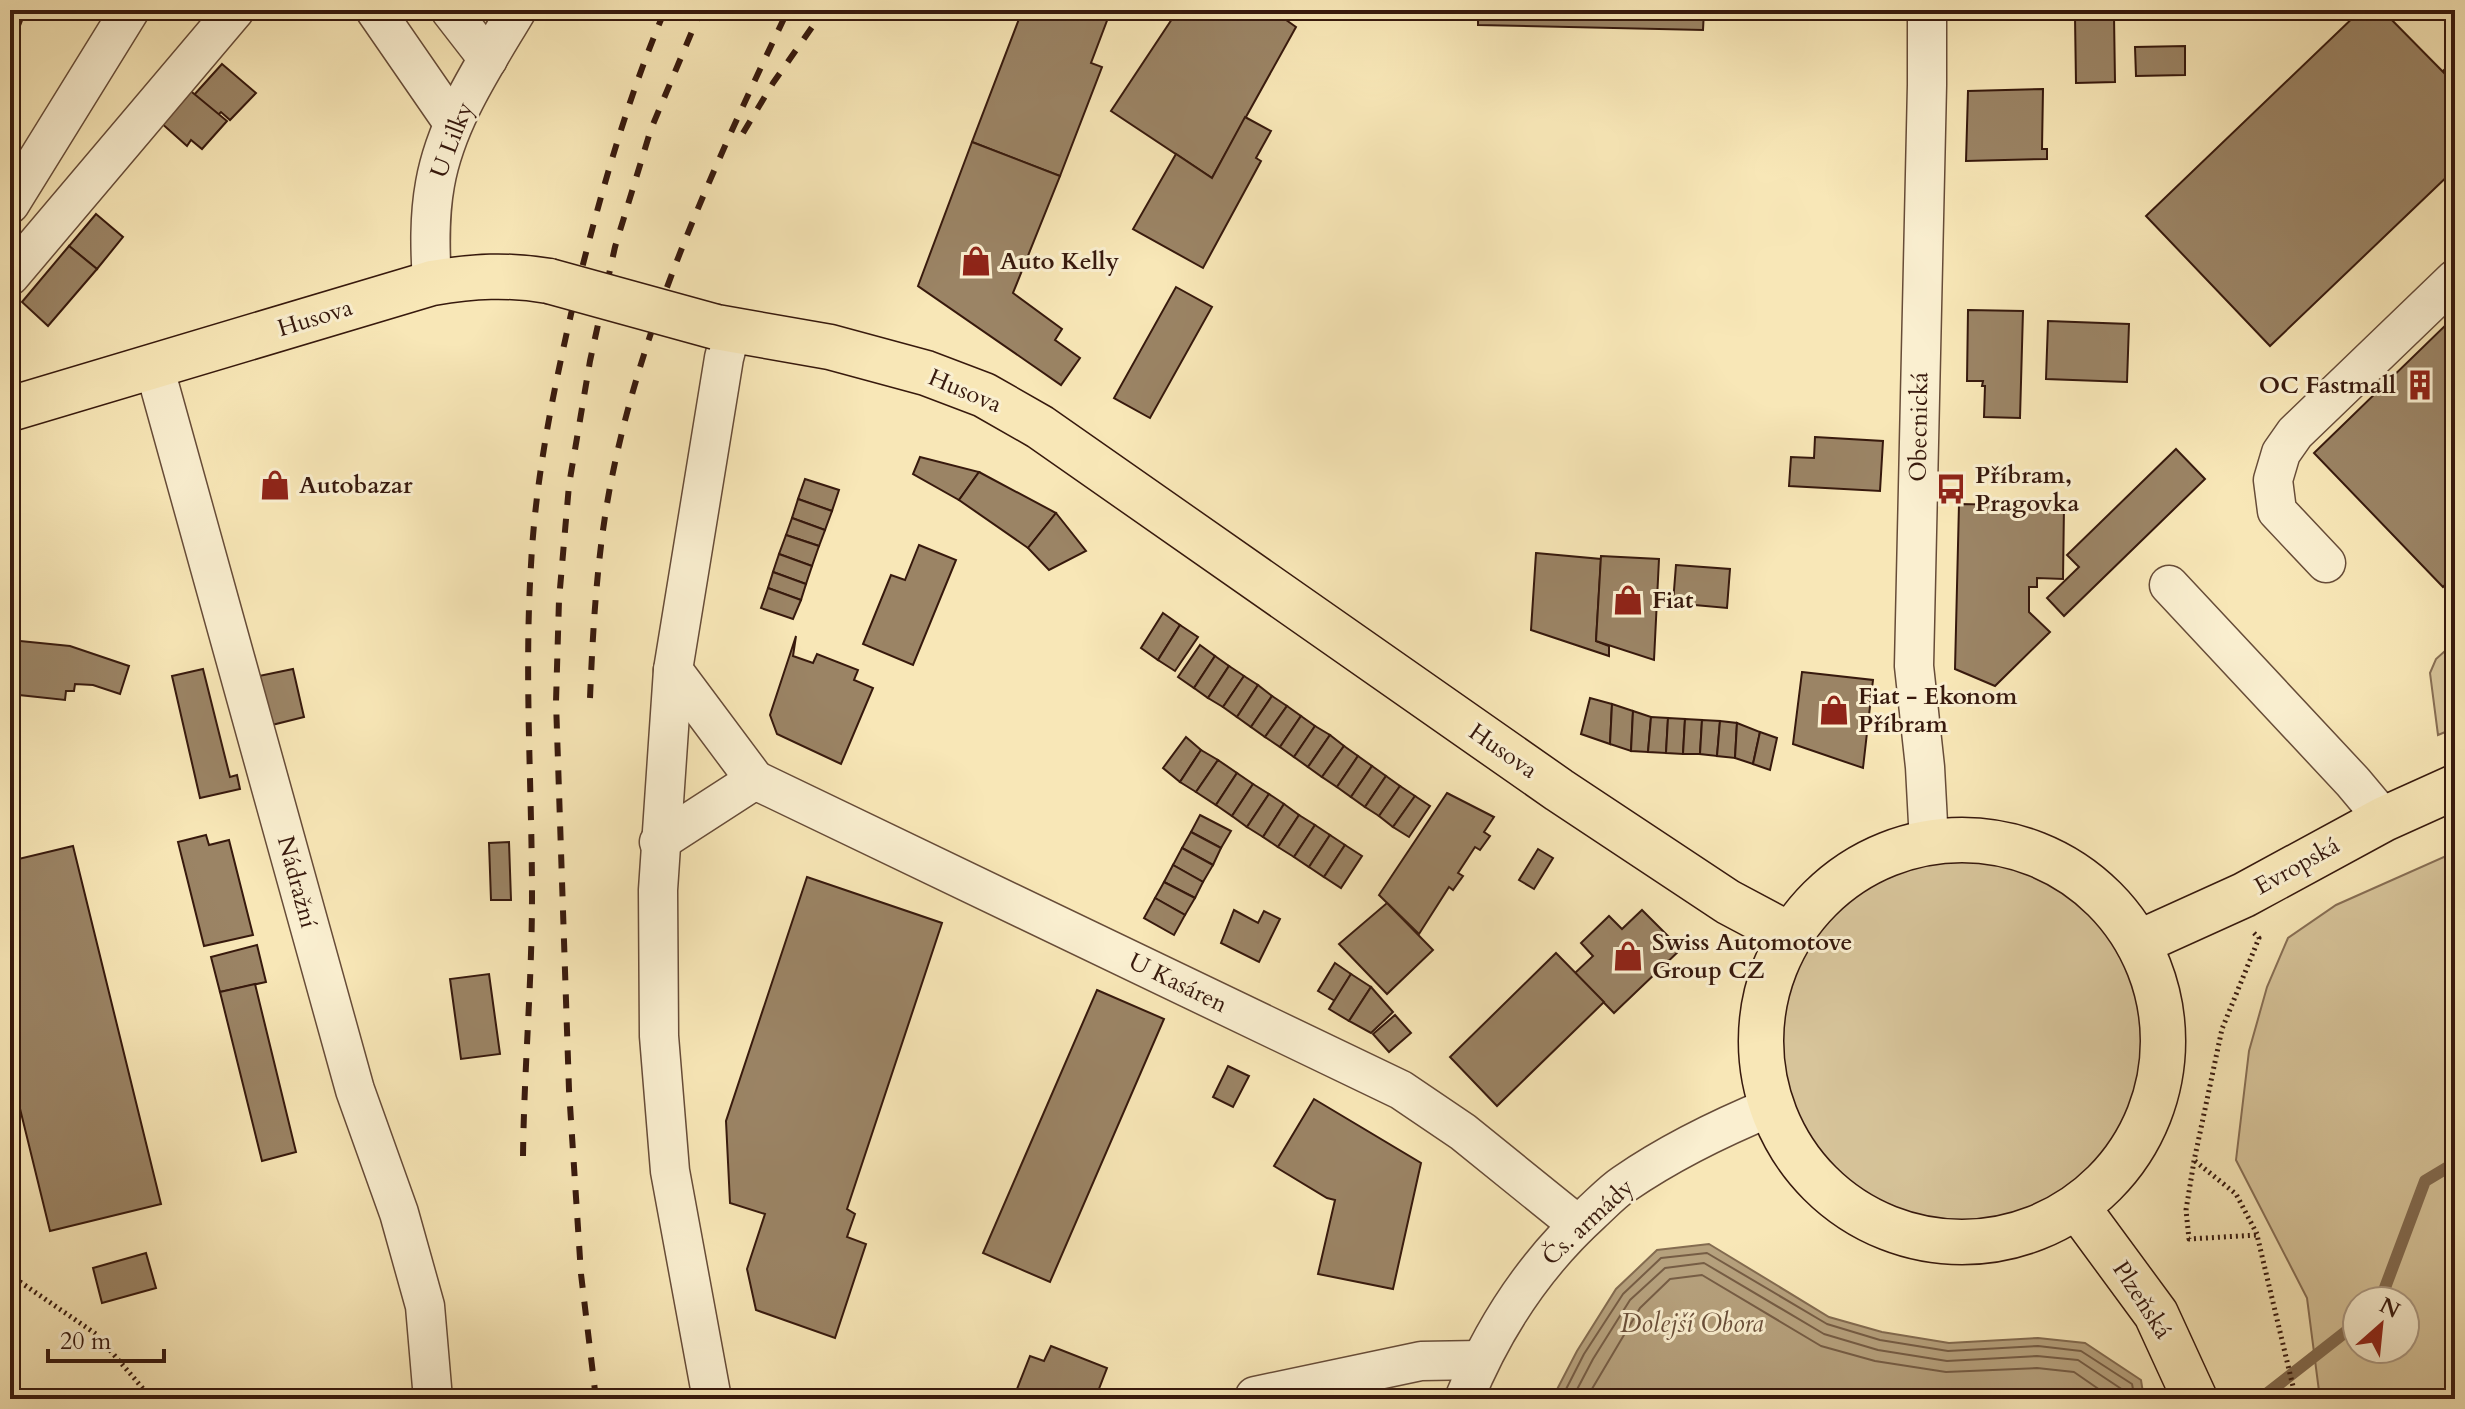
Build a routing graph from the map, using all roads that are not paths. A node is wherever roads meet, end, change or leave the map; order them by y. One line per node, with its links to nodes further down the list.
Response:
1 (130, 10): 9 (street)
2 (235, 10): 10 (street)
3 (375, 10): 8 (street)
4 (450, 10): 7 (street)
5 (517, 10): 7 (street, U Lilky)
6 (1927, 10): 23 (street, Obecnická)
7 (488, 59): 8 (street, U Lilky)
8 (453, 123): 12 (street, U Lilky)
9 (10, 204)
10 (10, 276)
11 (2455, 279): 16 (street)
12 (432, 283): 13 (main road, Husova, bridge); 14 (main road, Husova)
13 (723, 329): 18 (street); 24 (main road, Husova)
14 (154, 366): 15 (main road, Husova); 31 (street, Nádražní)
15 (10, 409)
16 (2326, 563)
17 (2169, 585): 21 (street)
18 (673, 670): 19 (street, U Kasáren); 22 (street)
19 (755, 780): 22 (street); 28 (street, U Kasáren)
20 (2455, 787): 21 (main road, Evropská)
21 (2384, 819): 25 (main road, Evropská)
22 (659, 842): 32 (street)
23 (1929, 842): 24 (main road); 25 (main road)
24 (1790, 935): 26 (main road)
25 (2138, 943): 27 (main road)
26 (1771, 1107): 27 (main road); 28 (street, Čs. armády)
27 (2078, 1208): 30 (main road, Plzeňská)
28 (1578, 1225): 29 (street, Čs. armády)
29 (1480, 1360): 33 (street); 34 (street, Čs. armády)
30 (2194, 1395)
31 (433, 1399)
32 (712, 1399)
33 (1255, 1399)
34 (1464, 1399)

